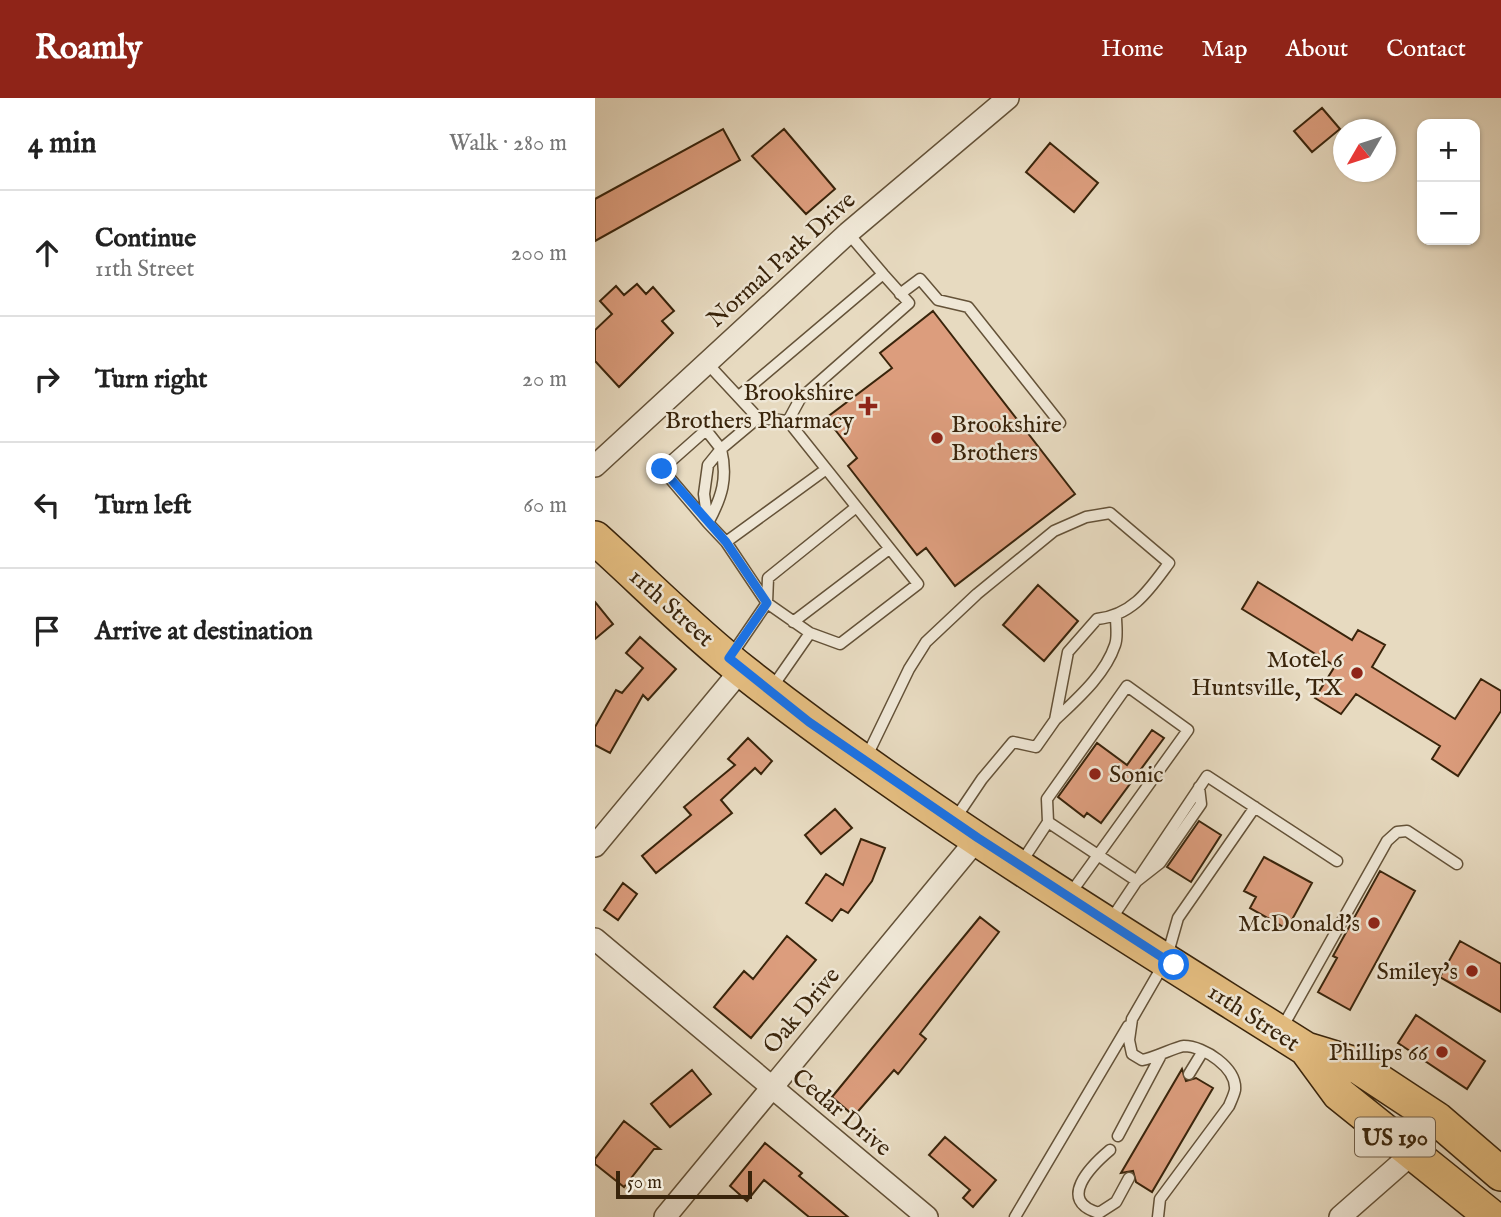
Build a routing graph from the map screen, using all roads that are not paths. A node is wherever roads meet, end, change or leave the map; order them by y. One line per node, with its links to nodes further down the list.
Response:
1 (1008, 98): 2 (street, Normal Park Drive)
2 (848, 233): 3 (lane); 5 (street, Normal Park Drive)
3 (883, 274): 4 (lane); 6 (lane)
4 (900, 294): 8 (lane); 9 (lane)
5 (706, 362): 6 (lane); 11 (street, Normal Park Drive)
6 (739, 396): 7 (lane)
7 (758, 418): 8 (lane); 10 (lane)
8 (787, 421): 12 (lane)
9 (1060, 423)
10 (721, 449): 14 (lane); 14 (lane); 14 (lane)
11 (595, 466)
12 (825, 470): 13 (lane); 16 (lane)
13 (855, 508): 17 (lane); 18 (lane)
14 (708, 523): 16 (lane)
15 (595, 538): 22 (main road, 11th Street / US 190)
16 (726, 542): 18 (lane)
17 (889, 549): 20 (lane); 21 (lane)
18 (767, 603): 20 (lane); 22 (lane)
19 (1116, 617): 24 (lane); 24 (lane); 25 (lane)
20 (793, 622): 21 (lane)
21 (810, 633): 23 (lane)
22 (735, 664): 23 (main road, 11th Street / US 190); 29 (street)
23 (769, 691): 25 (main road, 11th Street / US 190)
24 (1055, 720): 28 (lane)
25 (865, 761): 28 (main road, 11th Street / US 190)
26 (1255, 807): 31 (lane); 34 (lane); 38 (lane)
27 (1048, 822): 30 (lane); 30 (lane); 33 (lane)
28 (966, 830): 33 (main road, 11th Street / US 190); 44 (street, Oak Drive)
29 (595, 846)
30 (1097, 856): 34 (lane); 35 (lane)
31 (1337, 861)
32 (1457, 864): 40 (lane)
33 (1020, 865): 35 (main road, 11th Street / US 190)
34 (1136, 881): 36 (lane)
35 (1068, 897): 36 (main road, 11th Street / US 190)
36 (1108, 923): 38 (main road, 11th Street / US 190)
37 (595, 939): 44 (street, Cedar Drive)
38 (1166, 960): 39 (lane); 40 (main road, 11th Street / US 190)
39 (1132, 1019): 42 (lane); 53 (lane)
40 (1293, 1041): 45 (main road, US 190); 45 (main road); 48 (main road, 11th Street / US 190)
41 (1203, 1051): 42 (lane); 43 (lane); 54 (lane)
42 (1160, 1057): 46 (lane)
43 (1189, 1074)
44 (771, 1087): 51 (street, Oak Drive); 52 (street, Cedar Drive)
45 (1396, 1092): 49 (main road, US 190)
46 (1118, 1136)
47 (1110, 1150): 50 (lane)
48 (1414, 1152): 55 (street); 56 (main road, 11th Street / US 190)
49 (1501, 1174)
50 (1129, 1178)
51 (665, 1217)
52 (927, 1217)
53 (1016, 1217)
54 (1158, 1217)
55 (1339, 1217)
56 (1492, 1217)

